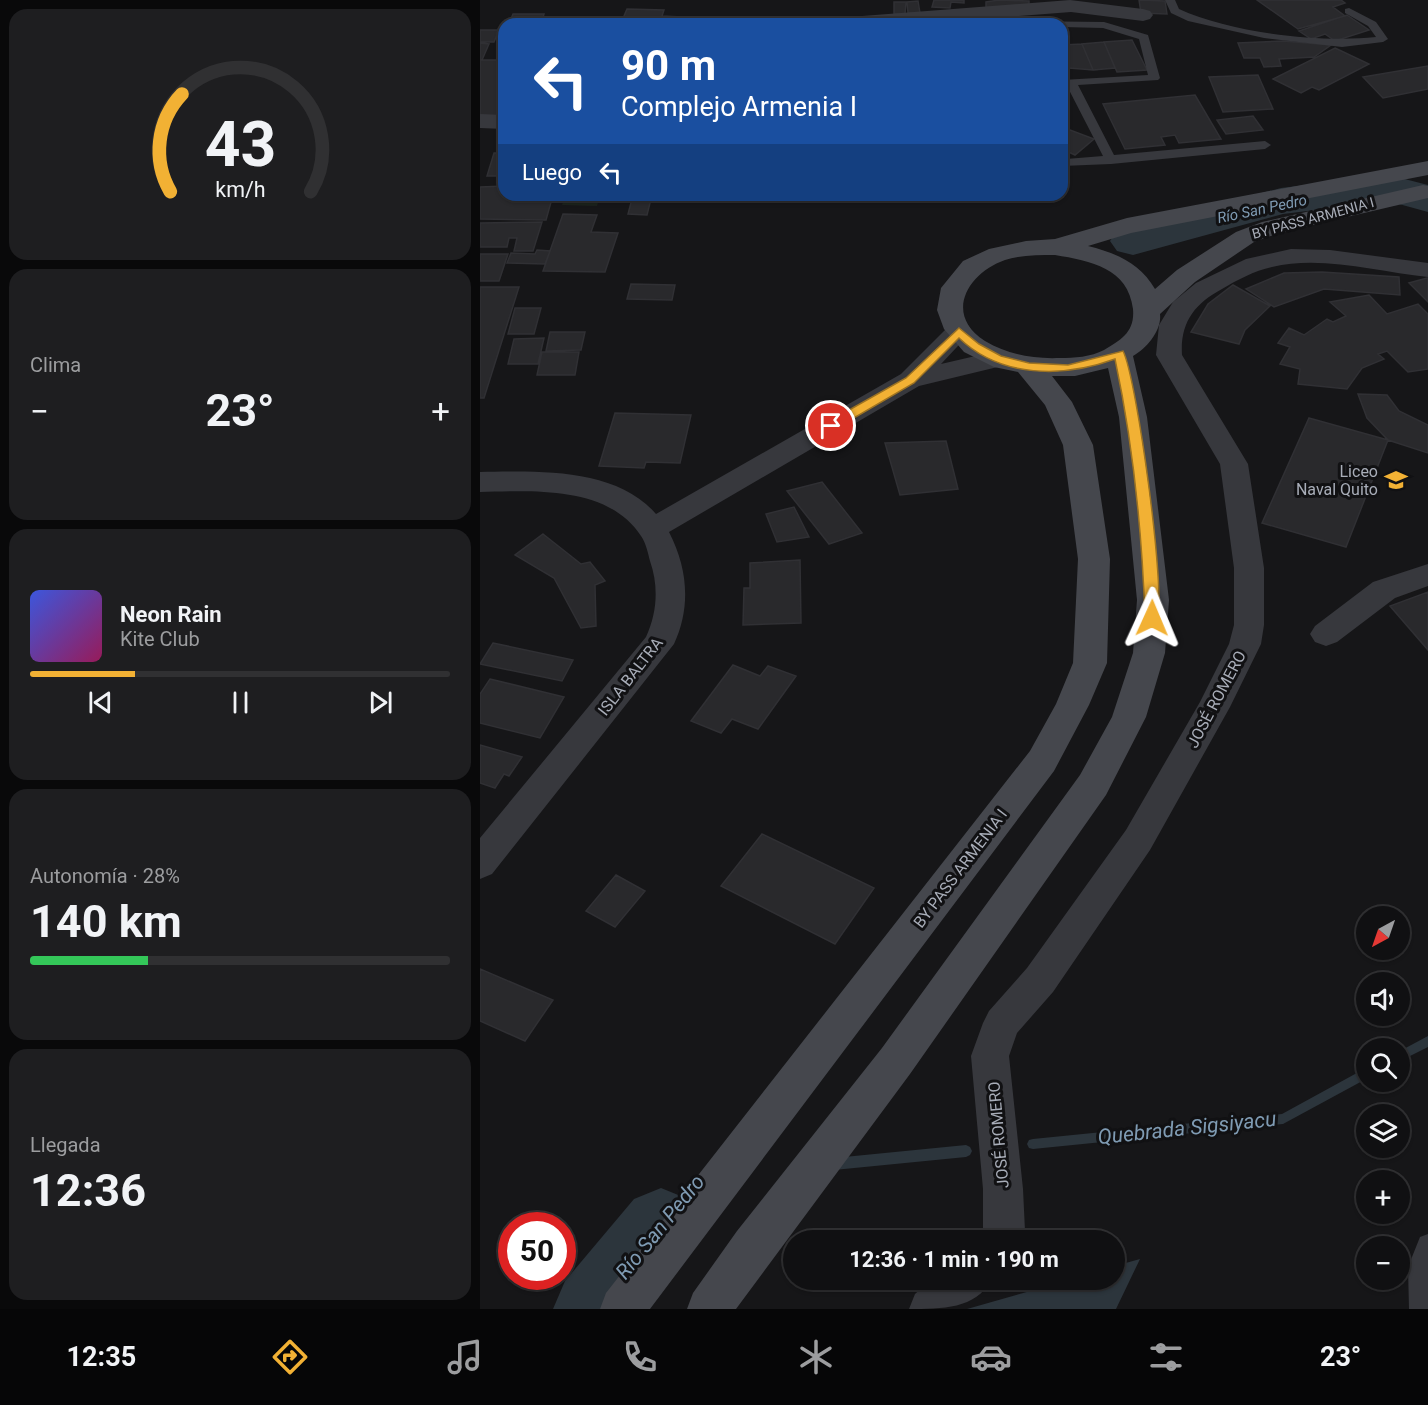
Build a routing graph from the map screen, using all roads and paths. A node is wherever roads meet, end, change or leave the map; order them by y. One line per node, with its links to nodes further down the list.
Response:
1 (863, 0): 5 (street)
2 (1170, 0): 3 (lane)
3 (1349, 11)
4 (1143, 15): 6 (street)
5 (861, 18)
6 (923, 18)
7 (1068, 24): 8 (lane)
8 (1068, 83)
9 (1068, 86): 13 (lane)
10 (480, 122): 11 (street)
11 (498, 122)
12 (1265, 145): 13 (lane)
13 (1111, 160): 14 (lane)
14 (1068, 163)
15 (1428, 168): 17 (main road, BY PASS ARMENIA I)
16 (1428, 191): 19 (main road, BY PASS ARMENIA I)
17 (1055, 248): 19 (main road); 20 (main road)
18 (1428, 270): 29 (street, JOSÉ ROMERO)
19 (1149, 309): 21 (main road)
20 (959, 331): 22 (main road); 23 (street)
21 (1119, 354): 22 (main road); 33 (main road)
22 (1013, 363): 23 (street); 32 (main road, BY PASS ARMENIA I)
23 (910, 380): 25 (street)
24 (480, 482): 25 (street, ISLA BALTRA)
25 (652, 529): 28 (street, ISLA BALTRA)
26 (1428, 575): 27 (street)
27 (1326, 634)
28 (480, 864)
29 (1004, 1230)
30 (1428, 1245): 35 (lane)
31 (952, 1290): 34 (street)
32 (622, 1309)
33 (709, 1309)
34 (930, 1309)
35 (1420, 1309)

